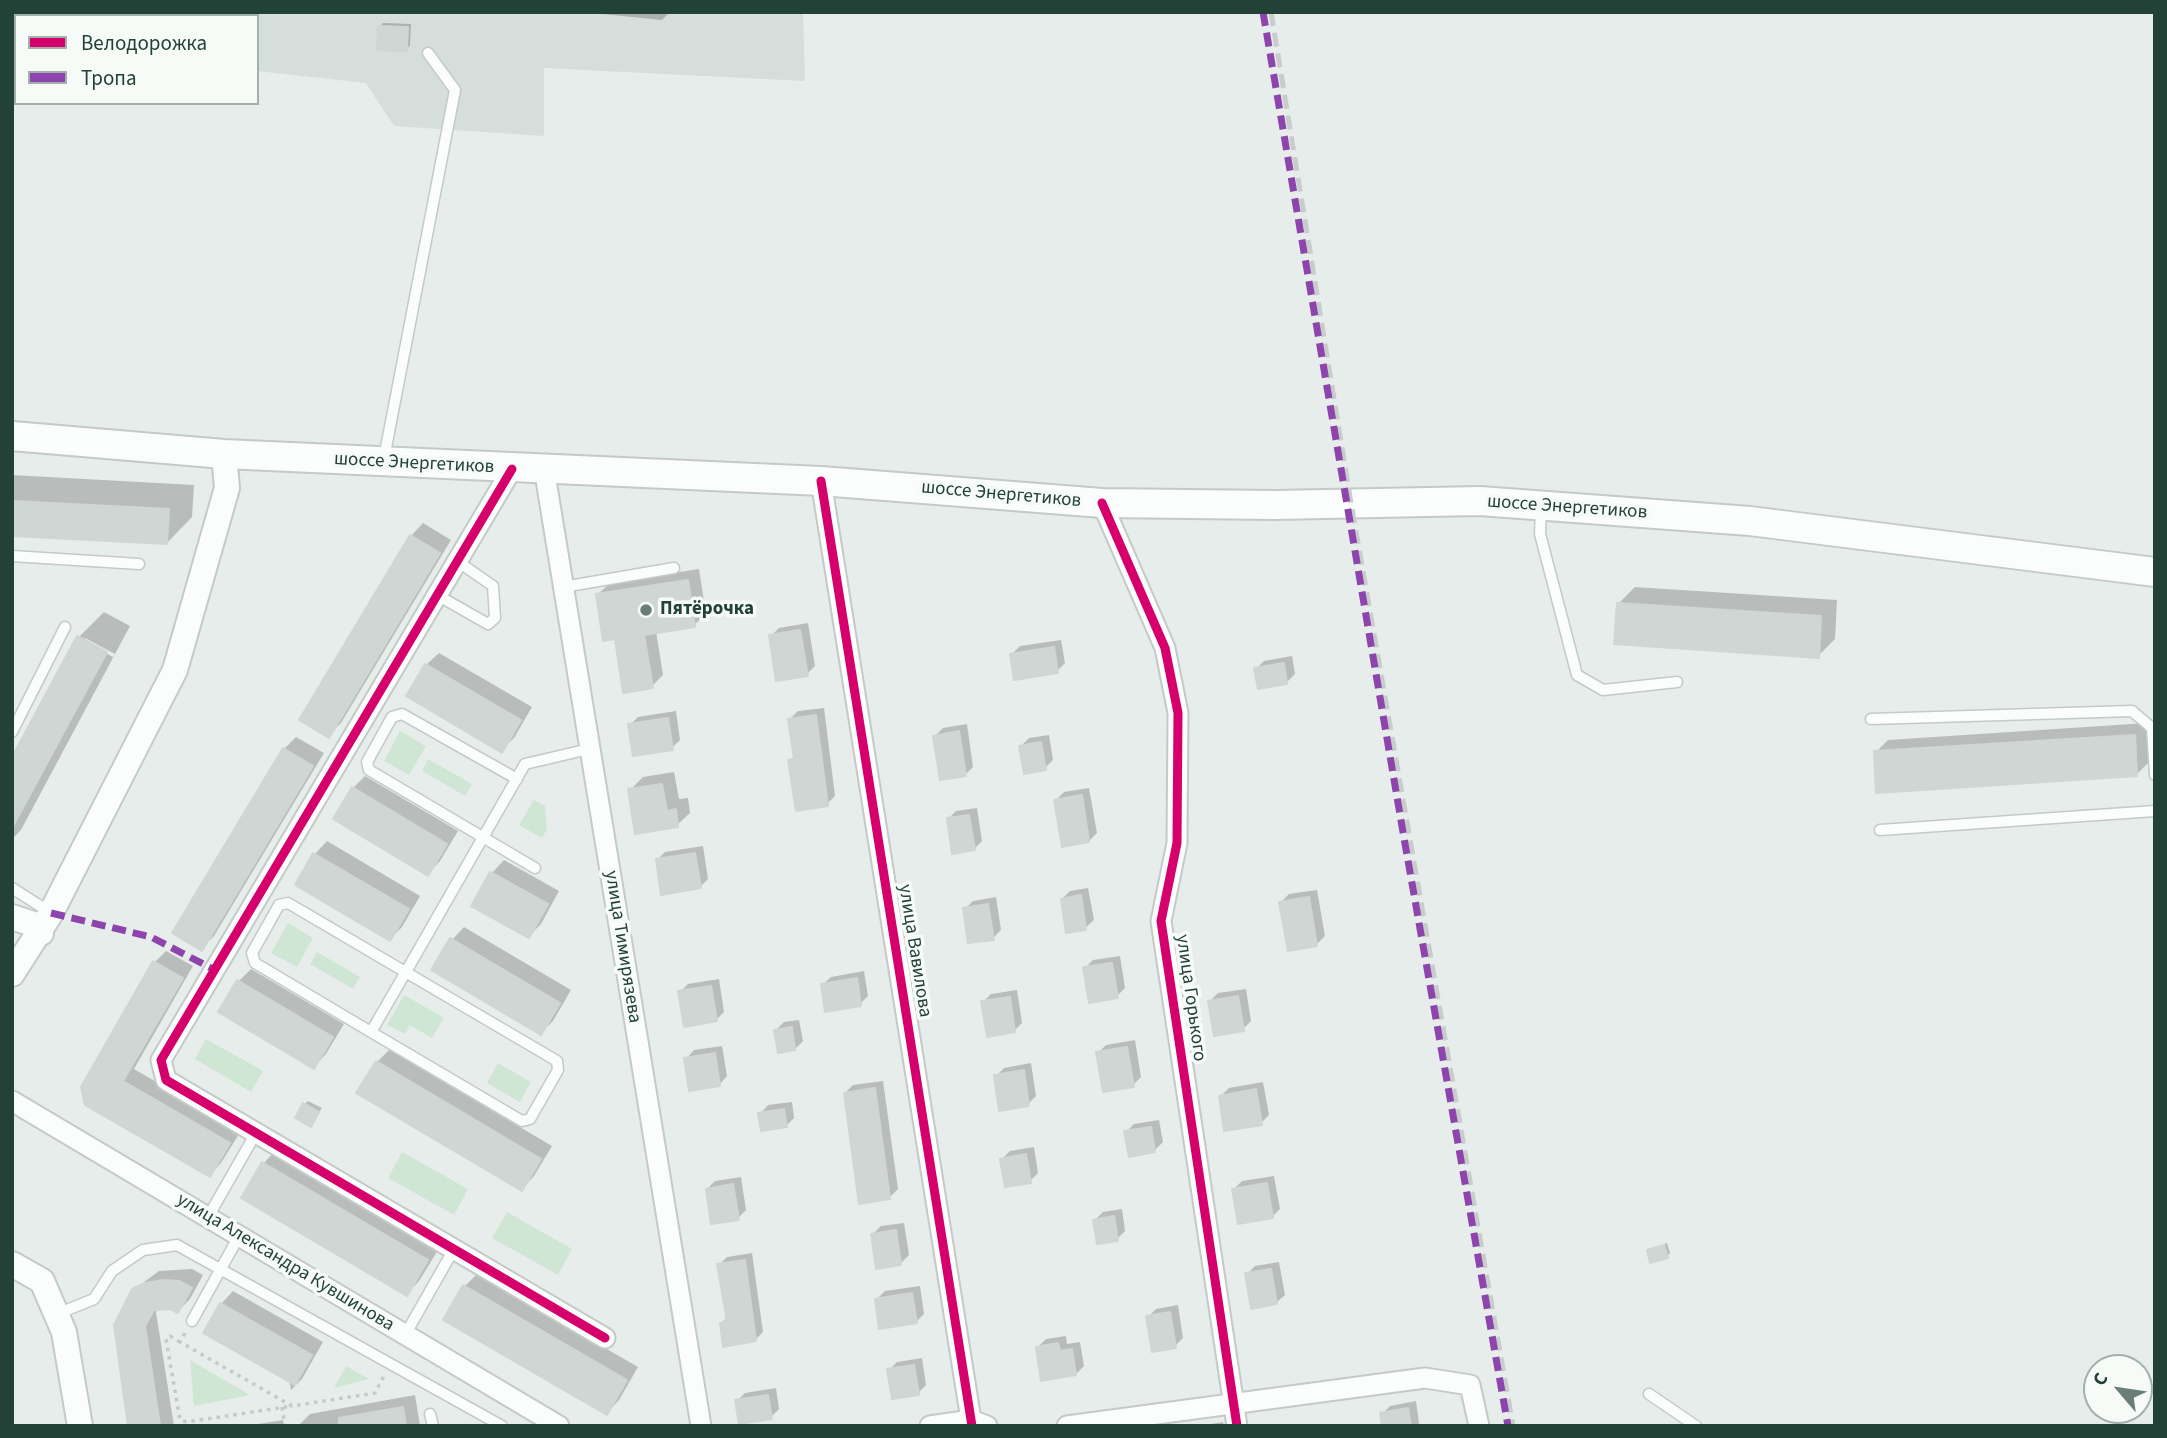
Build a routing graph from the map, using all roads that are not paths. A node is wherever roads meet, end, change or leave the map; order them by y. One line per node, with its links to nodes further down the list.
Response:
1 (428, 53): 4 (lane)
2 (12, 436): 3 (main road, шоссе Энергетиков)
3 (224, 454): 4 (main road, шоссе Энергетиков); 30 (street)
4 (383, 462): 6 (main road, шоссе Энергетиков)
5 (544, 468): 6 (main road, шоссе Энергетиков); 7 (main road, шоссе Энергетиков); 15 (street, улица Тимирязева)
6 (512, 469): 11 (street)
7 (821, 481): 8 (main road, шоссе Энергетиков); 48 (street, улица Вавилова)
8 (1102, 503): 9 (main road, шоссе Энергетиков); 46 (street, улица Горького)
9 (1541, 506): 14 (main road, шоссе Энергетиков); 18 (lane)
10 (12, 556): 12 (lane)
11 (457, 561): 16 (street); 16 (lane)
12 (139, 564)
13 (674, 568): 15 (lane)
14 (2155, 572)
15 (563, 587): 21 (street, улица Тимирязева)
16 (437, 595): 35 (street)
17 (65, 627): 20 (lane)
18 (1677, 682)
19 (1871, 719): 22 (lane)
20 (12, 732)
21 (589, 749): 23 (lane); 53 (street, улица Тимирязева)
22 (2155, 775)
23 (517, 779): 26 (lane); 26 (lane)
24 (2155, 811): 25 (lane)
25 (1880, 830)
26 (483, 837): 27 (lane); 31 (lane)
27 (535, 868)
28 (12, 888): 30 (lane)
29 (12, 917): 30 (street)
30 (46, 923): 32 (street)
31 (405, 973): 33 (lane); 33 (lane); 33 (lane)
32 (12, 974)
33 (371, 1032)
34 (12, 1101): 36 (street, улица Александра Кувшинова)
35 (256, 1133): 36 (lane); 38 (street)
36 (208, 1217): 37 (street, улица Александра Кувшинова)
37 (239, 1236): 40 (lane); 43 (street, улица Александра Кувшинова)
38 (454, 1249): 43 (lane); 44 (street)
39 (12, 1264): 41 (street)
40 (222, 1267): 41 (lane); 42 (lane); 51 (lane)
41 (56, 1314): 49 (street)
42 (192, 1321)
43 (405, 1335): 52 (street, улица Александра Кувшинова)
44 (605, 1338)
45 (1649, 1394): 58 (lane)
46 (1233, 1404): 55 (street); 56 (street, улица Горького); 57 (street)
47 (430, 1413): 50 (lane)
48 (977, 1424): 54 (street)
49 (80, 1426)
50 (433, 1426)
51 (502, 1426)
52 (559, 1426)
53 (701, 1426)
54 (930, 1426)
55 (1068, 1426)
56 (1237, 1426)
57 (1479, 1426)
58 (1696, 1426)

